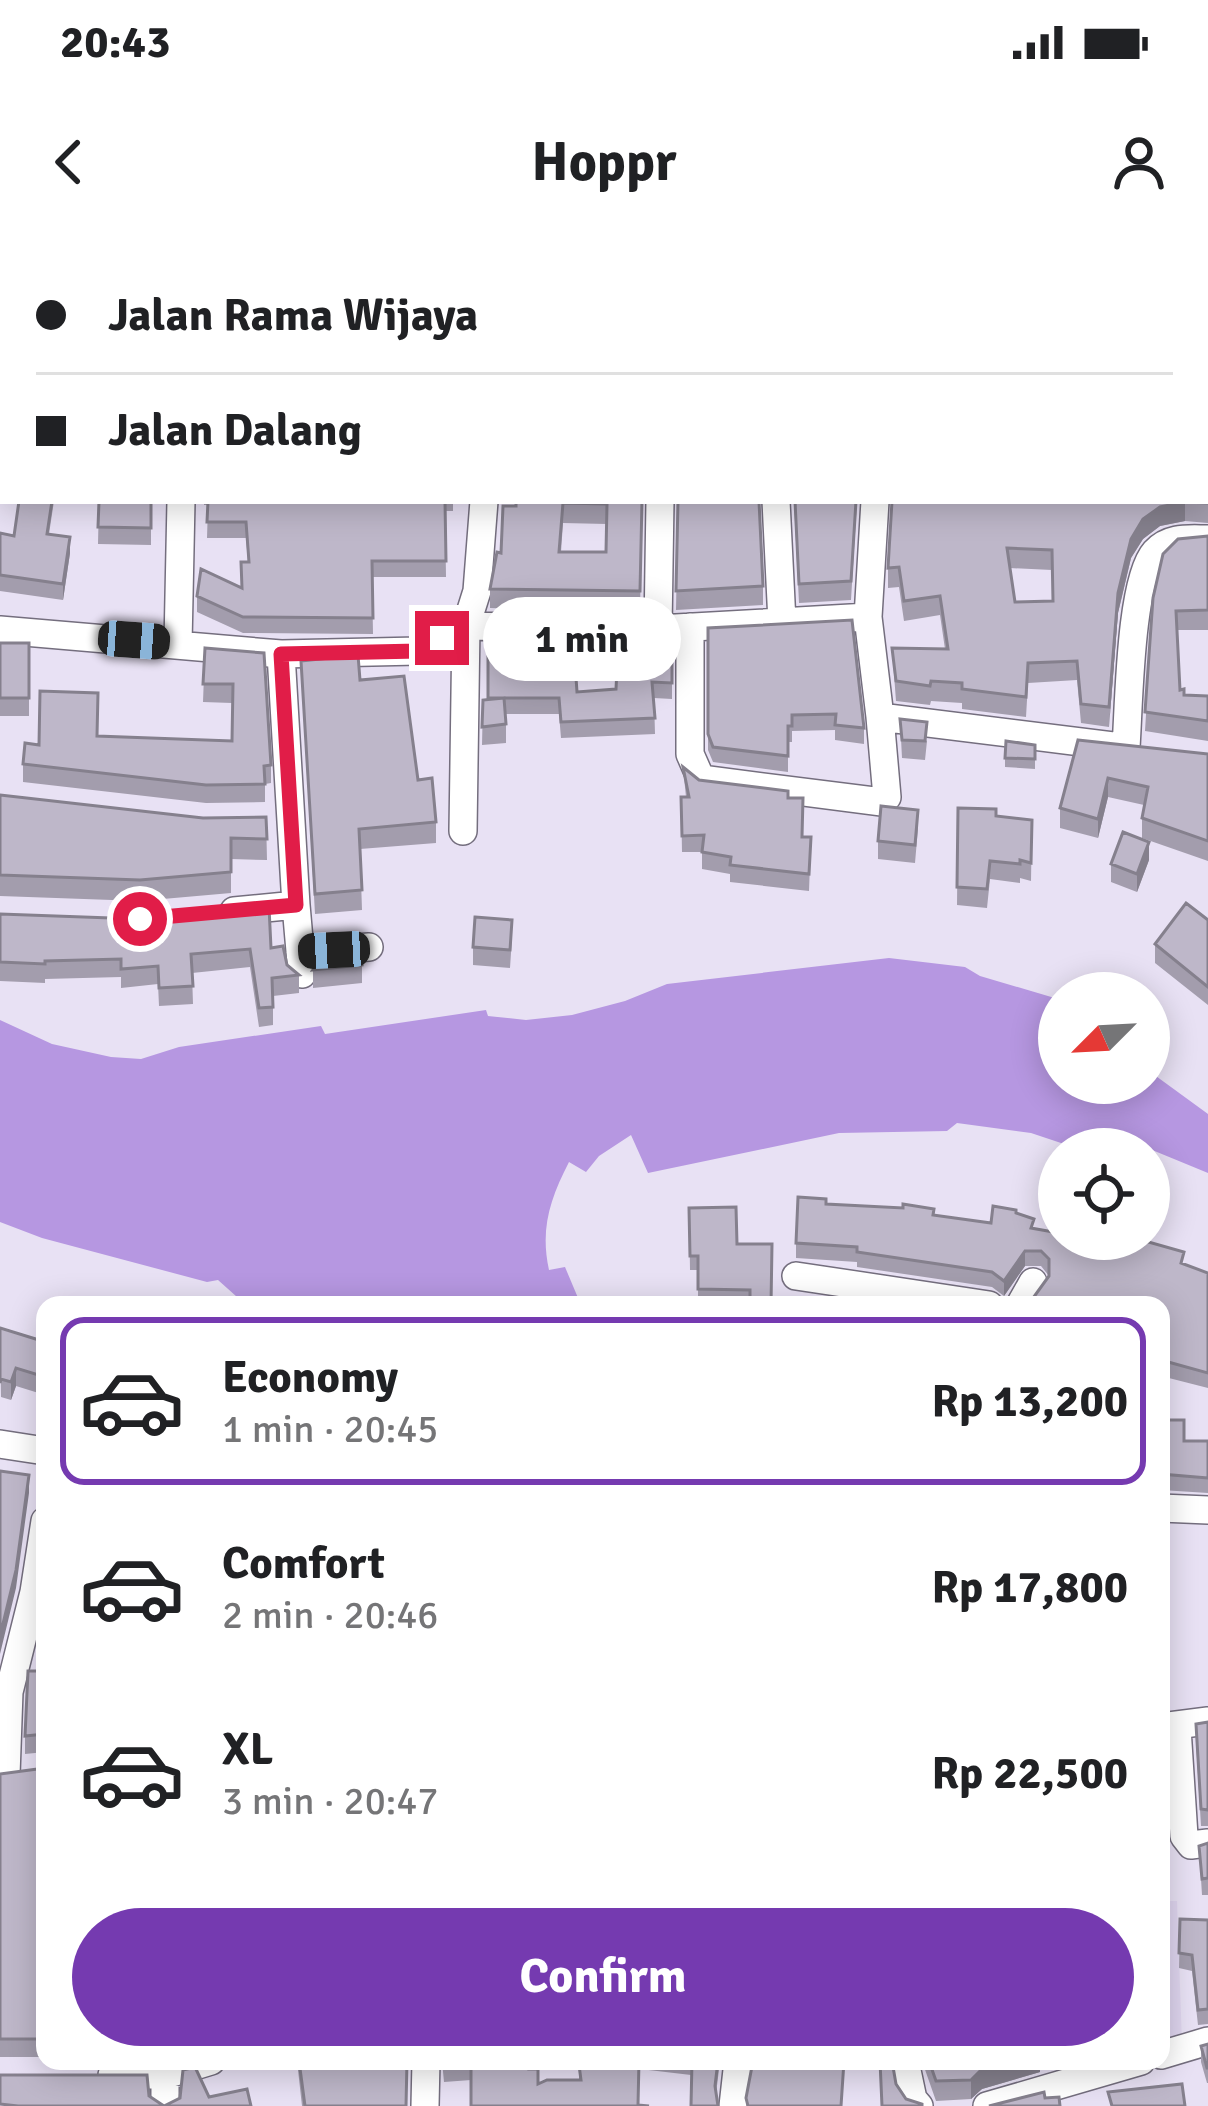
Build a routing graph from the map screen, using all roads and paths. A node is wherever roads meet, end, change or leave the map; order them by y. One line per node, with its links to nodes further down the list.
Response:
1 (182, 504): 13 (street)
2 (484, 504): 9 (street)
3 (660, 504): 11 (street)
4 (776, 504): 8 (street)
5 (875, 504): 7 (street)
6 (1208, 539): 15 (street)
7 (868, 617): 8 (street); 15 (street)
8 (782, 622): 10 (street)
9 (466, 626): 11 (street); 14 (street); 16 (street)
10 (690, 627): 11 (street); 15 (street)
11 (658, 629)
12 (0, 630): 13 (street)
13 (178, 644): 14 (street)
14 (281, 654): 17 (street)
15 (880, 717)
16 (463, 831)
17 (296, 905): 18 (street); 19 (street)
18 (207, 913)
19 (369, 947)
20 (796, 1276): 21 (street)
21 (929, 1296)
22 (0, 1444): 23 (street)
23 (36, 1449)
24 (1170, 1508): 25 (street)
25 (1208, 1510)
26 (36, 1579): 27 (street)
27 (8, 1661): 31 (street)
28 (1208, 1721): 29 (street)
29 (1170, 1728)
30 (1170, 1735): 32 (street)
31 (13, 1774)
32 (1208, 1843)
33 (1208, 2041): 34 (street)
34 (1170, 2052)
35 (104, 2070): 41 (street)
36 (181, 2070): 41 (street)
37 (426, 2070): 43 (street)
38 (737, 2070): 44 (street)
39 (907, 2070): 45 (street)
40 (1110, 2070): 46 (street)
41 (165, 2075): 42 (street)
42 (165, 2106)
43 (425, 2106)
44 (733, 2106)
45 (919, 2106)
46 (986, 2106)

